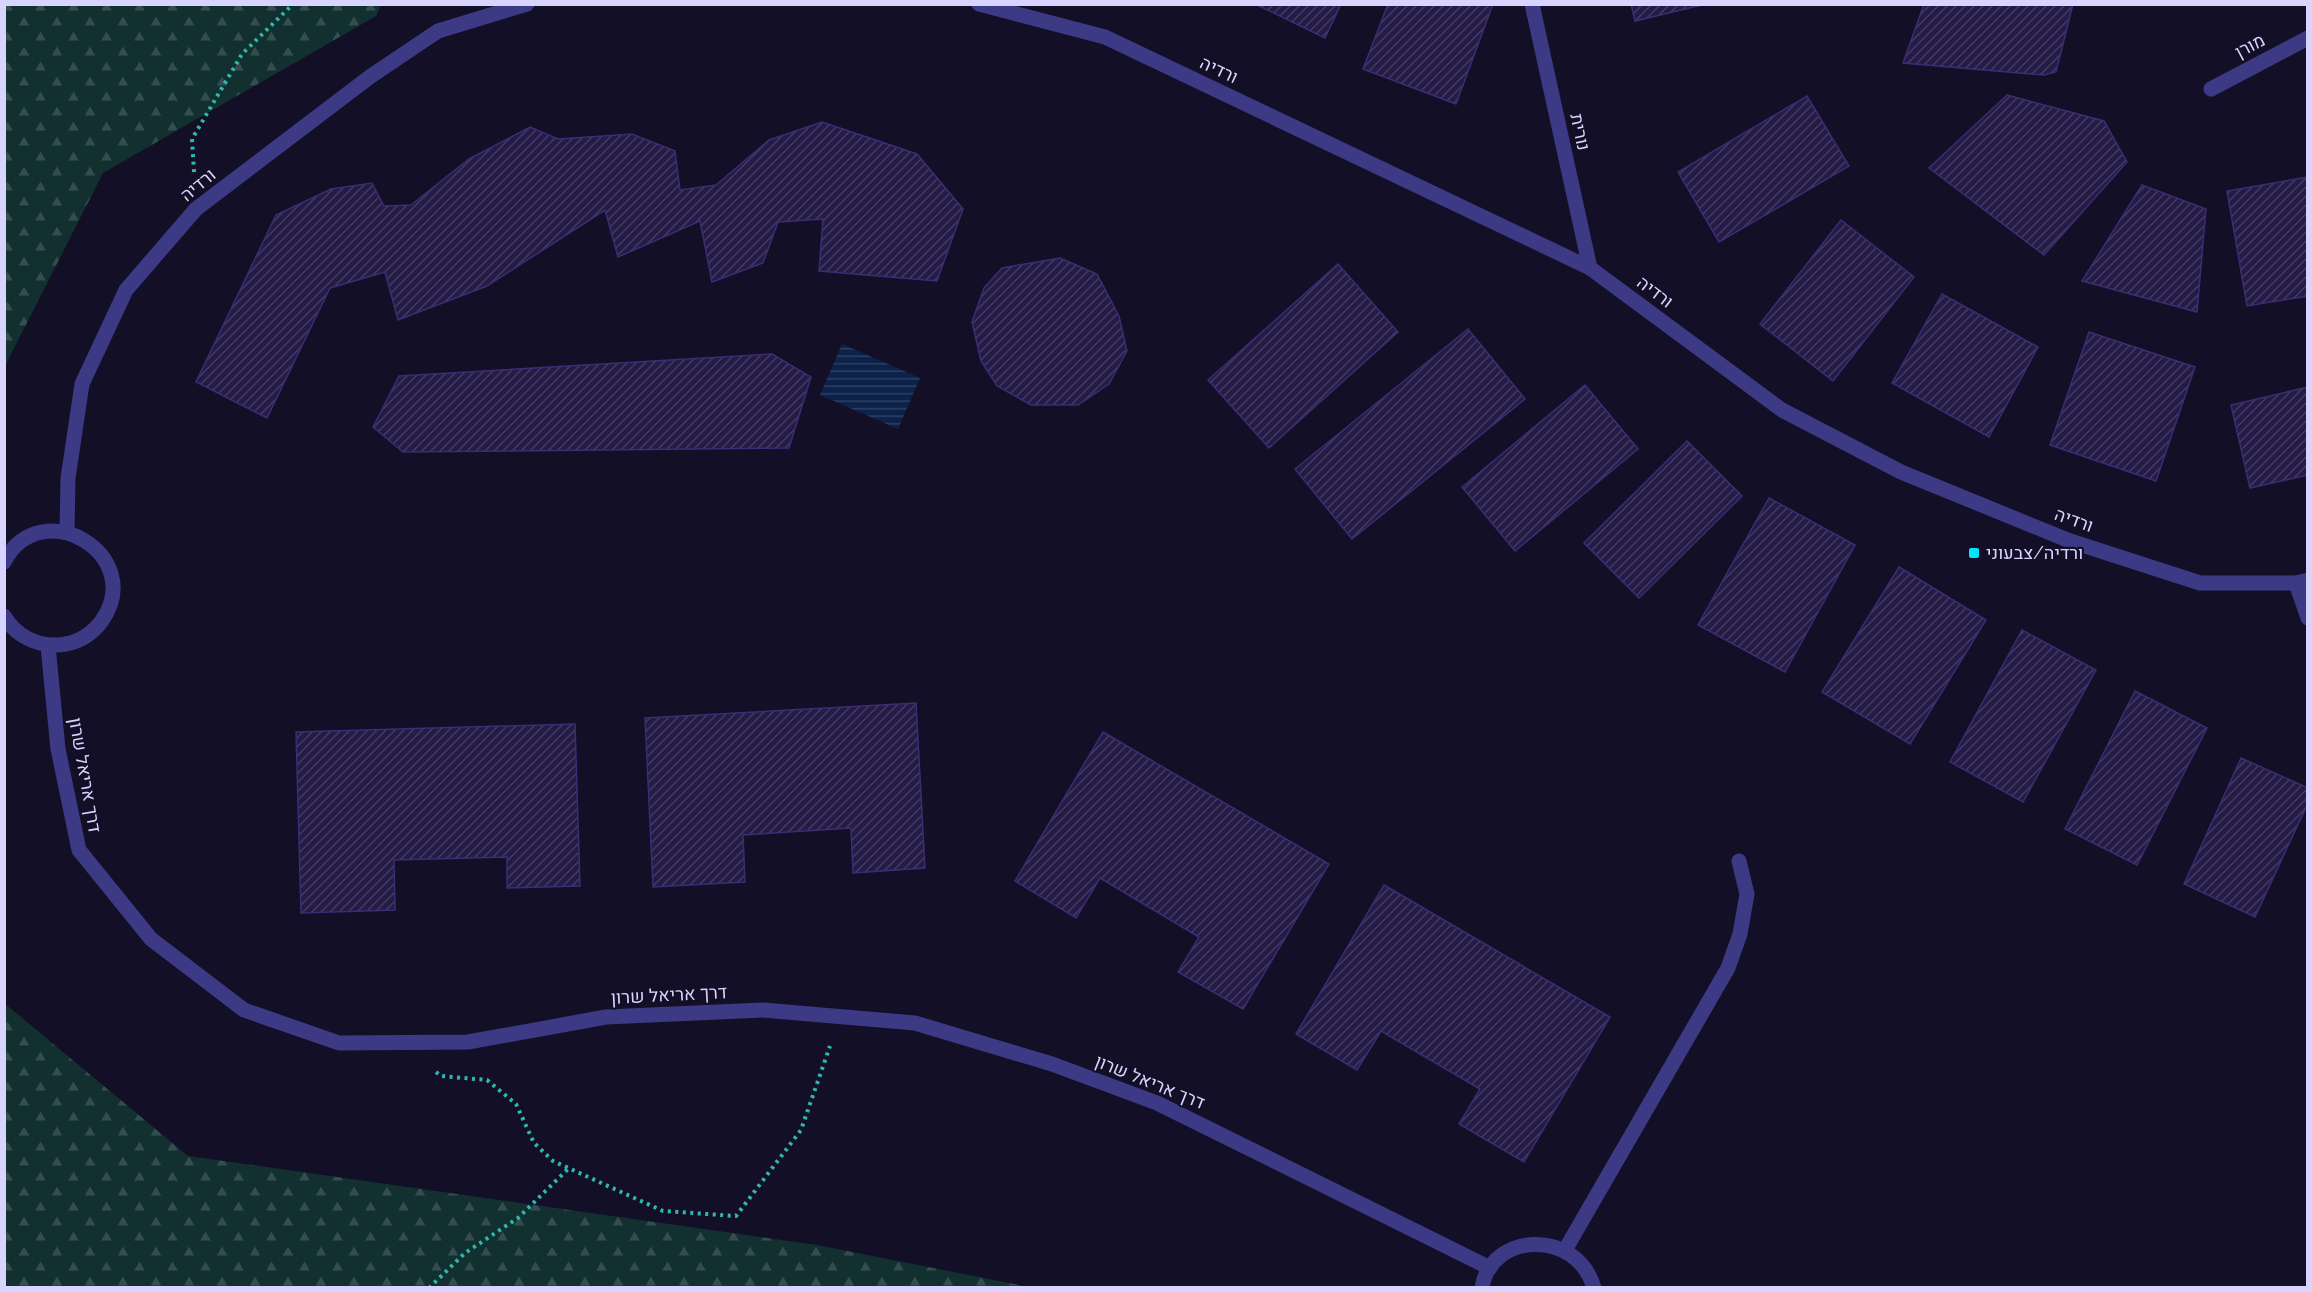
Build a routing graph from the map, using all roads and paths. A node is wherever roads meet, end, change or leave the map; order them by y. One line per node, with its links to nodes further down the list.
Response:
1 (293, 4): 7 (path)
2 (527, 4): 7 (street, ורדיה)
3 (979, 4): 8 (street, ורדיה)
4 (1532, 4): 8 (street, נורית)
5 (2307, 38): 6 (street, מורן)
6 (2211, 89)
7 (196, 209): 9 (street, ורדיה)
8 (1590, 268): 11 (street, ורדיה)
9 (67, 532): 10 (street); 14 (street)
10 (4, 562)
11 (2302, 581): 13 (street)
12 (4, 616): 14 (street)
13 (2307, 618)
14 (48, 646): 17 (street, דרך אריאל שרון)
15 (1739, 861): 19 (street)
16 (841, 1017): 17 (street, דרך אריאל שרון); 18 (path); 20 (street, דרך אריאל שרון)
17 (401, 1042): 18 (path)
18 (569, 1168): 21 (path)
19 (1565, 1250): 20 (street); 23 (street)
20 (1490, 1268): 22 (street)
21 (429, 1287)
22 (1482, 1287)
23 (1594, 1287)

